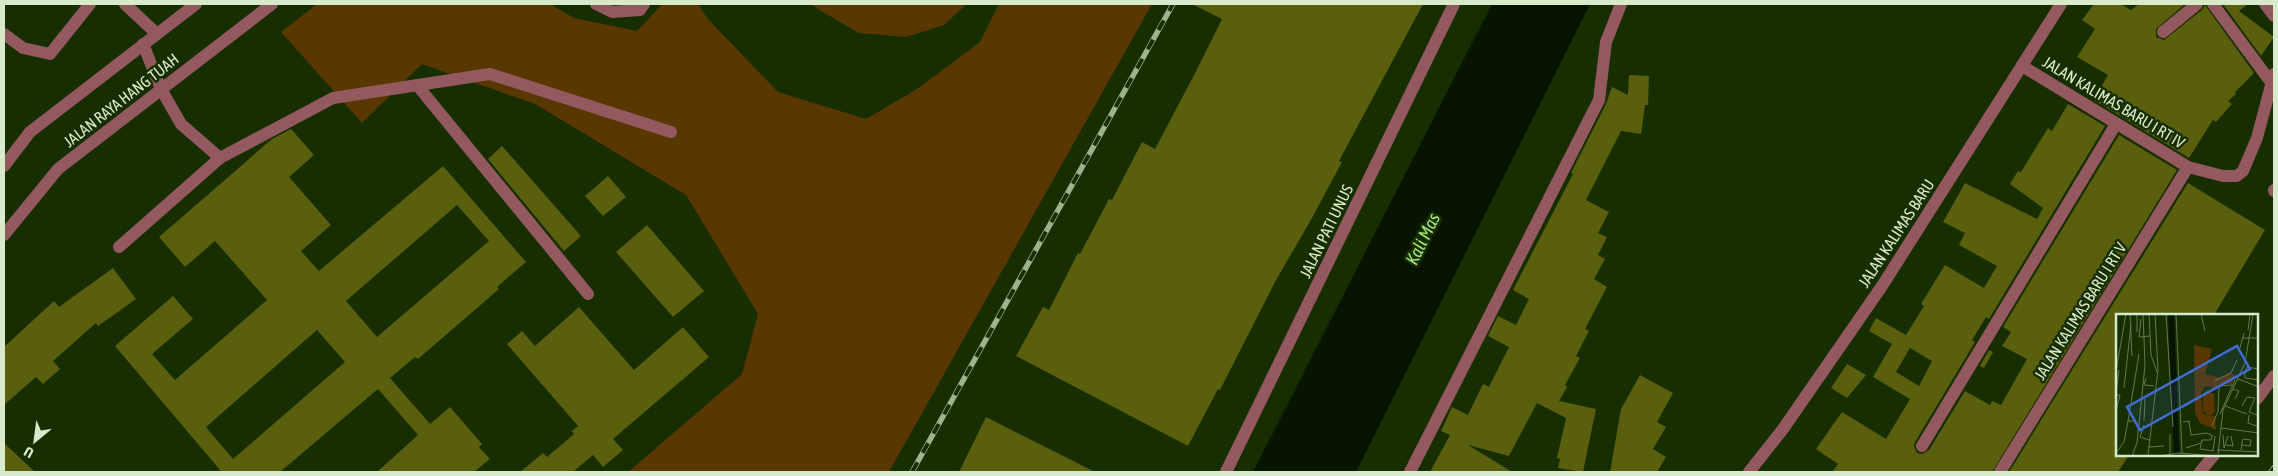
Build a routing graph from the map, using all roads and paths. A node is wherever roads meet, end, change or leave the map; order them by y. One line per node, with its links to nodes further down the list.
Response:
1 (90, 4): 15 (street)
2 (125, 4): 16 (street)
3 (196, 4): 16 (street, JALAN RAYA HANG TUAH)
4 (272, 4): 21 (street, JALAN RAYA HANG TUAH)
5 (596, 4): 6 (street)
6 (644, 4)
7 (1454, 4): 34 (street, JALAN PATI UNUS)
8 (1621, 4): 35 (street)
9 (2061, 4): 18 (street, JALAN KALIMAS BARU)
10 (2197, 4): 14 (street)
11 (2213, 4): 19 (street)
12 (2265, 4): 13 (street)
13 (2274, 16)
14 (2163, 32)
15 (4, 34)
16 (157, 34): 17 (street, JALAN RAYA HANG TUAH)
17 (143, 44): 21 (street); 25 (street, JALAN RAYA HANG TUAH)
18 (2022, 66): 22 (street, JALAN KALIMAS BARU I RT IV); 36 (street, JALAN KALIMAS BARU)
19 (2272, 78): 26 (street, JALAN KALIMAS BARU I RT IV)
20 (417, 85): 23 (street); 24 (street); 29 (street)
21 (161, 89): 24 (street); 27 (street, JALAN RAYA HANG TUAH)
22 (2116, 124): 26 (street, JALAN KALIMAS BARU I RT IV); 32 (street)
23 (672, 132)
24 (220, 158): 28 (street)
25 (4, 166)
26 (2188, 167): 37 (street, JALAN KALIMAS BARU I RT V)
27 (4, 235)
28 (119, 247)
29 (588, 294)
30 (2274, 376): 31 (street)
31 (2258, 398)
32 (1922, 446)
33 (2213, 456): 38 (street)
34 (1226, 472)
35 (1410, 472)
36 (1748, 472)
37 (2000, 472)
38 (2200, 472)

